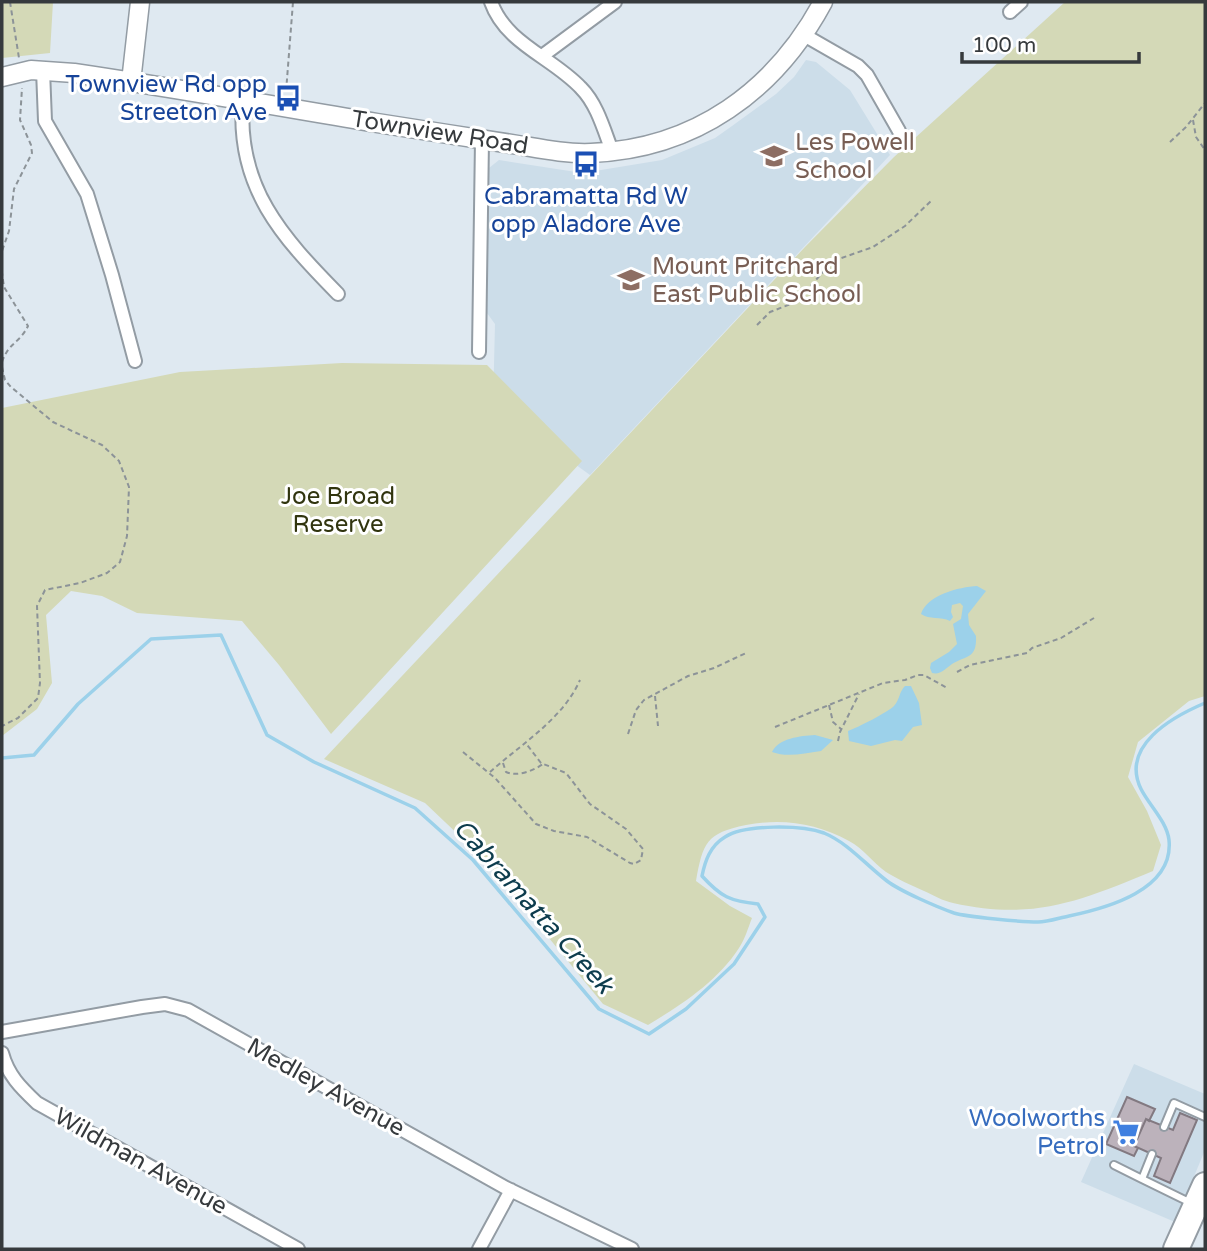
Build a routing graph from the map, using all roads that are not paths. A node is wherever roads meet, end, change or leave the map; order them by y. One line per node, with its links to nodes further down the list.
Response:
1 (140, 2): 11 (street)
2 (491, 2): 8 (street)
3 (615, 2): 8 (street)
4 (823, 2): 7 (street, Townview Road)
5 (1021, 2): 6 (street)
6 (1010, 12)
7 (804, 35): 13 (street); 15 (street, Townview Road)
8 (542, 56): 15 (street)
9 (43, 70): 10 (street, Townview Road); 11 (street, Townview Road); 18 (street)
10 (2, 77)
11 (131, 82): 12 (street, Townview Road)
12 (243, 101): 14 (street, Townview Road); 16 (street)
13 (899, 131)
14 (482, 140): 15 (street, Townview Road); 17 (street)
15 (612, 151)
16 (338, 294)
17 (479, 352)
18 (135, 361)
19 (2, 1032): 26 (street, Medley Avenue)
20 (2, 1053): 28 (street, Wildman Avenue)
21 (1205, 1116): 22 (lane)
22 (1164, 1127)
23 (1152, 1154): 25 (lane)
24 (1114, 1166): 25 (lane)
25 (1142, 1179): 27 (lane)
26 (511, 1190): 29 (street); 30 (street, Medley Avenue)
27 (1201, 1195): 31 (highway)
28 (299, 1249)
29 (479, 1249)
30 (632, 1249)
31 (1176, 1249)

